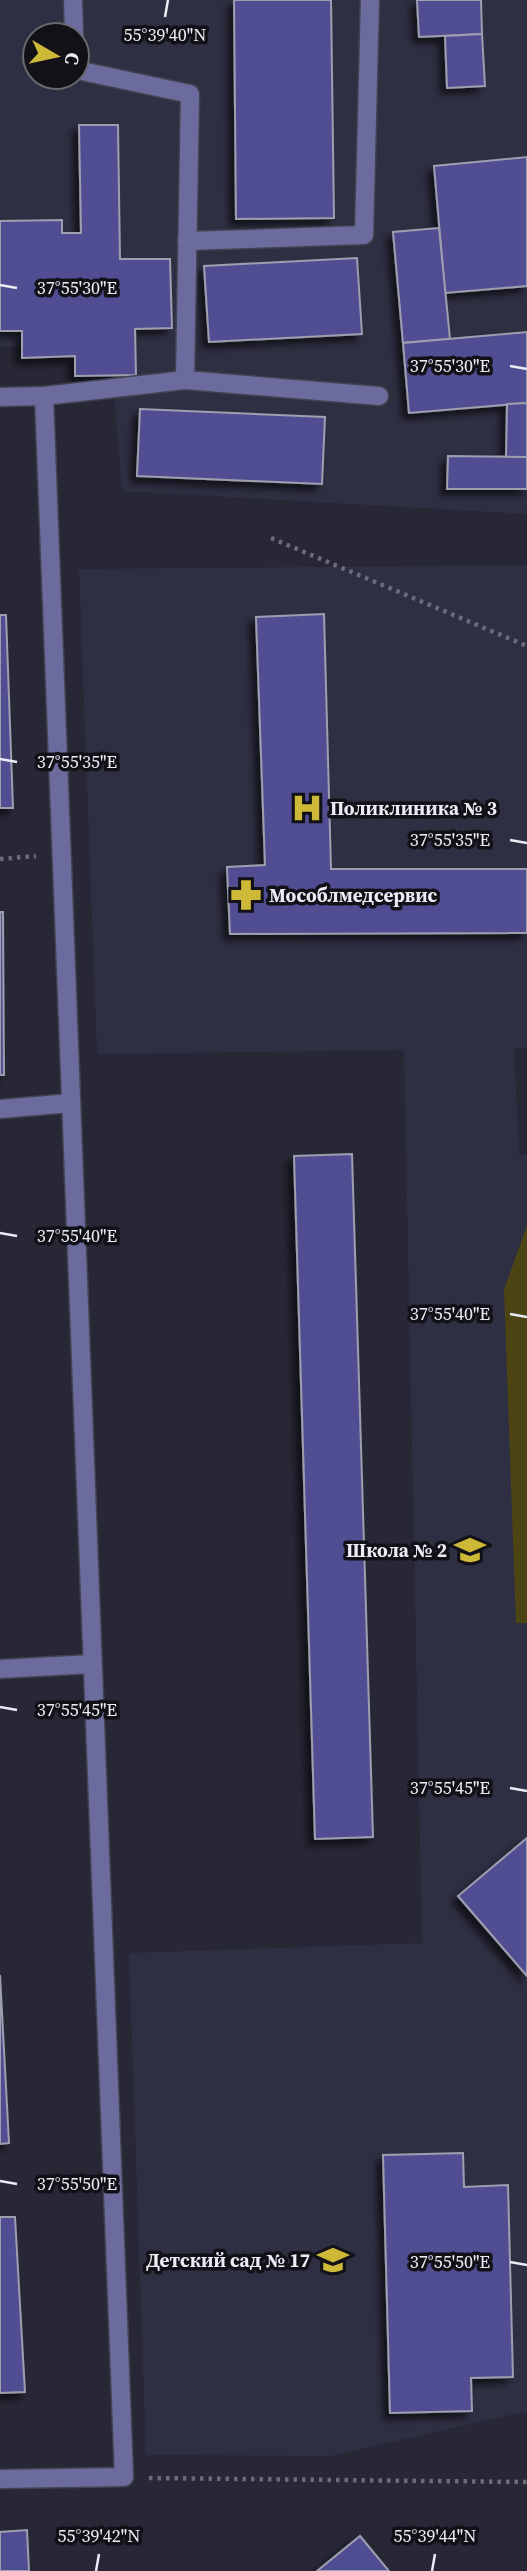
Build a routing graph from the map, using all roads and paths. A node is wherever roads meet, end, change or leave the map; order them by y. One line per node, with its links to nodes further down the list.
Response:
1 (73, 0): 3 (street)
2 (370, 0): 5 (street)
3 (74, 21)
4 (91, 73): 5 (street)
5 (187, 241): 6 (street)
6 (185, 380): 7 (street); 8 (street)
7 (44, 396): 9 (street); 12 (street)
8 (379, 396)
9 (0, 397)
10 (271, 538): 11 (path)
11 (527, 646)
12 (61, 855): 13 (path); 14 (street)
13 (0, 859)
14 (71, 1103): 15 (street); 16 (street)
15 (0, 1109)
16 (92, 1664): 17 (street); 18 (street)
17 (0, 1669)
18 (124, 2477): 19 (street); 20 (path)
19 (0, 2479)
20 (527, 2482)

